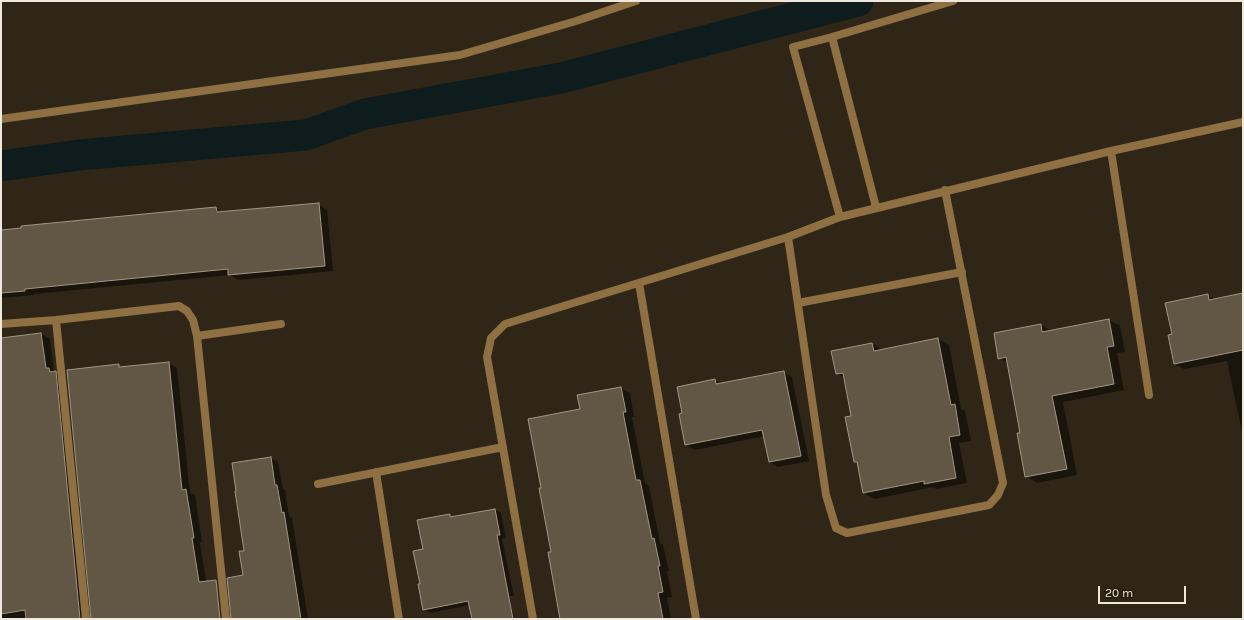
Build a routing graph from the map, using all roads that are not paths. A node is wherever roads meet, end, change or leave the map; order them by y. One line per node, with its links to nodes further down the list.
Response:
1 (636, 1): 4 (street)
2 (953, 1): 3 (street)
3 (832, 37): 8 (street); 9 (street)
4 (1, 119)
5 (1243, 122): 6 (street)
6 (1111, 151): 7 (street); 18 (street)
7 (945, 190): 8 (street); 11 (street)
8 (876, 207): 9 (street)
9 (840, 216): 10 (street)
10 (788, 237): 12 (street); 13 (street)
11 (962, 272): 13 (street); 13 (street)
12 (639, 283): 19 (street); 26 (street)
13 (798, 303)
14 (56, 320): 15 (street); 17 (street); 22 (street)
15 (1, 324)
16 (281, 324): 17 (street)
17 (197, 336): 23 (street)
18 (1149, 395)
19 (503, 447): 20 (street); 25 (street)
20 (376, 472): 21 (street); 24 (street)
21 (318, 484)
22 (86, 619)
23 (226, 619)
24 (399, 619)
25 (533, 619)
26 (696, 619)

